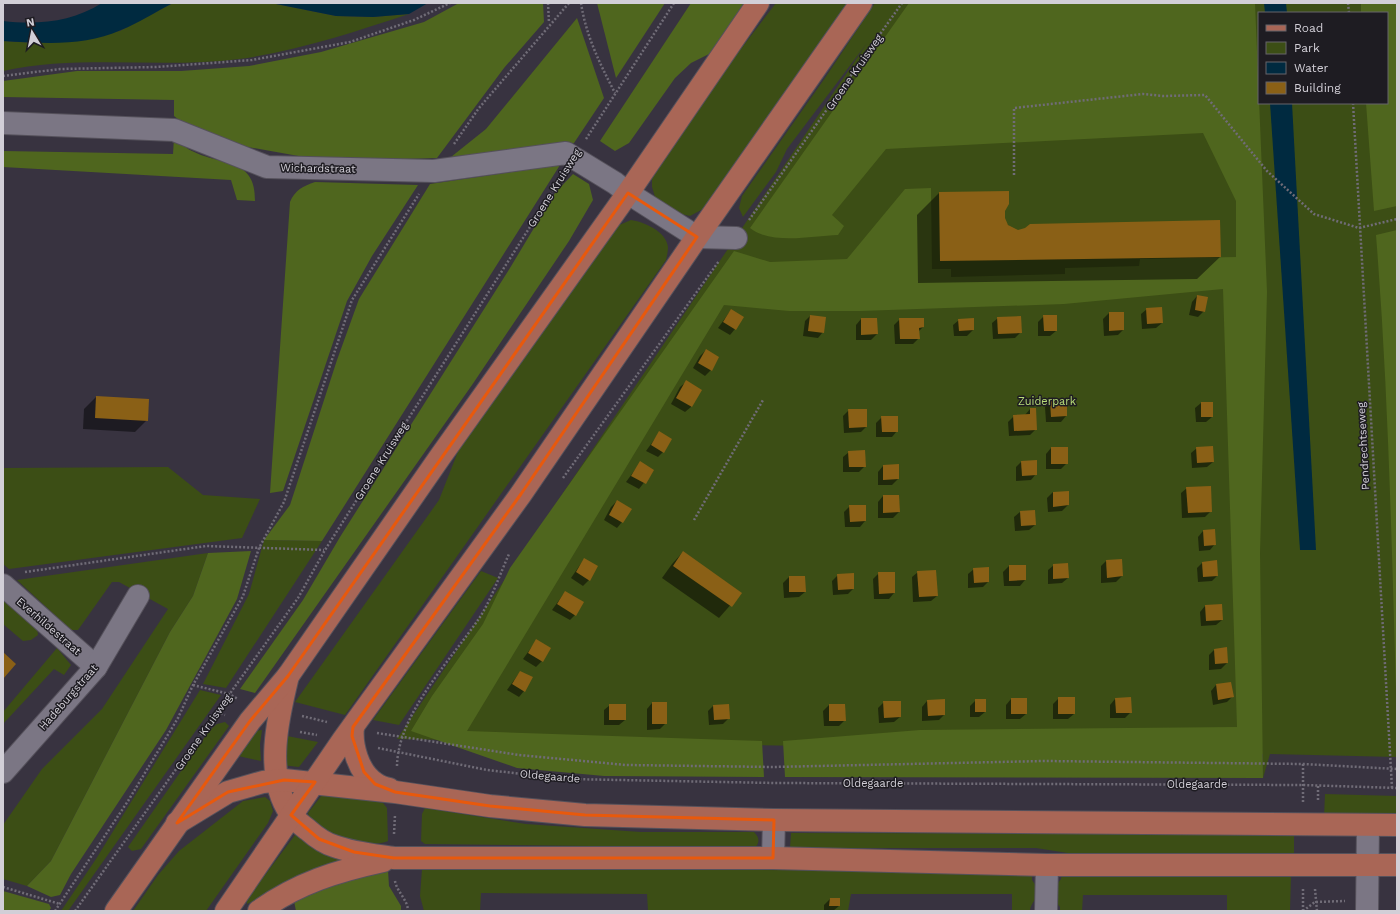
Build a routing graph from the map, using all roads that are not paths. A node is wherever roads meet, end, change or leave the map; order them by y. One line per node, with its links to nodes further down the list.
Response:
1 (758, 3): 4 (main road)
2 (861, 3): 5 (main road)
3 (3, 123): 4 (street, Wichardstraat)
4 (628, 193): 5 (street); 10 (main road)
5 (697, 237): 6 (street); 11 (main road)
6 (736, 238)
7 (11, 579): 9 (street, Everhildestraat)
8 (138, 596): 9 (street, Hadeburgstraat)
9 (96, 666): 12 (street, Hadeburgstraat)
10 (288, 676): 13 (main road); 18 (main road)
11 (353, 735): 14 (main road); 15 (main road)
12 (3, 772)
13 (278, 780): 14 (main road); 16 (main road); 18 (main road)
14 (315, 782): 15 (main road); 16 (main road)
15 (396, 792): 17 (main road)
16 (291, 815): 21 (main road); 27 (main road)
17 (774, 820): 19 (main road); 22 (street)
18 (177, 823): 26 (main road)
19 (1368, 825): 20 (main road); 24 (street)
20 (1397, 825)
21 (394, 858): 22 (main road); 28 (main road)
22 (773, 858): 23 (main road)
23 (1047, 865): 24 (main road); 29 (street)
24 (1367, 865): 25 (main road); 30 (street)
25 (1397, 865)
26 (116, 911)
27 (226, 911)
28 (259, 911)
29 (1046, 911)
30 (1367, 911)

